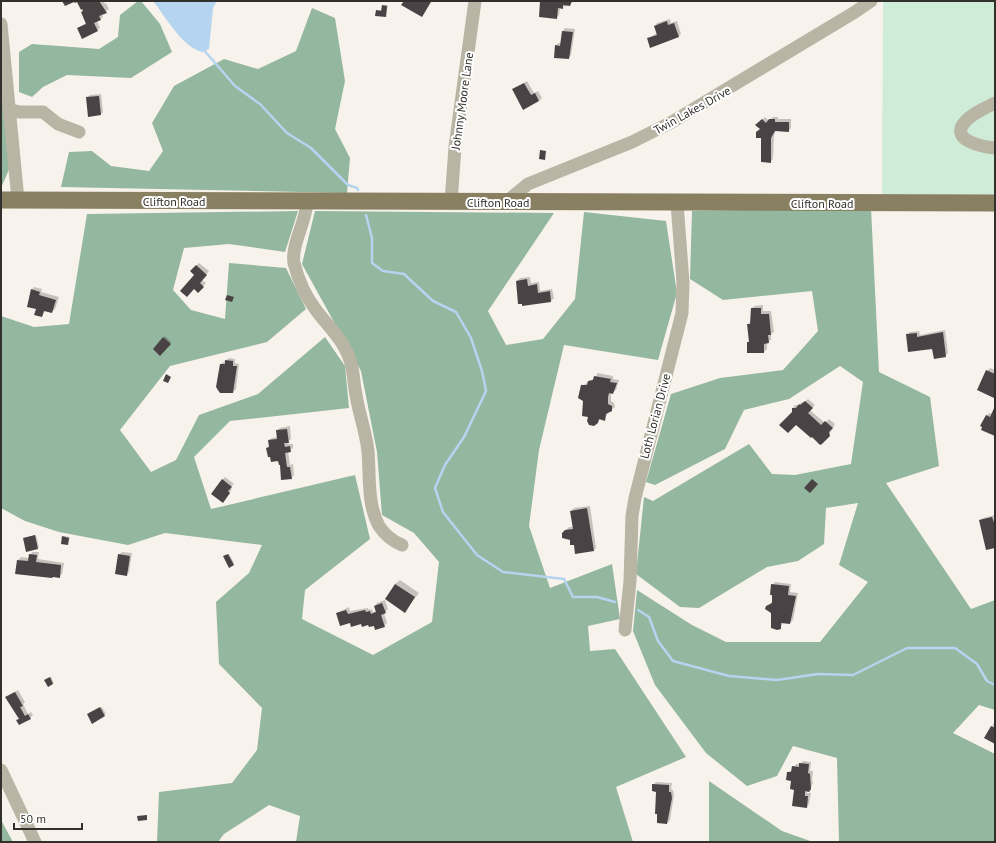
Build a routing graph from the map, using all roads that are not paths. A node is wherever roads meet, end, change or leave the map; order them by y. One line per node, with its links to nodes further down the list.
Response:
1 (476, 1): 11 (street, Johnny Moore Lane)
2 (871, 1): 12 (street, Twin Lakes Drive)
3 (1, 24): 5 (street)
4 (995, 103): 7 (street)
5 (9, 110): 6 (street); 9 (street)
6 (79, 132)
7 (995, 148)
8 (1, 200): 9 (main road, Clifton Road)
9 (18, 200): 10 (main road, Clifton Road)
10 (307, 202): 11 (main road, Clifton Road); 15 (street)
11 (450, 202): 12 (main road, Clifton Road)
12 (505, 203): 13 (main road, Clifton Road)
13 (677, 203): 14 (main road, Clifton Road); 16 (street, Loth Lorian Drive)
14 (995, 203)
15 (402, 545)
16 (625, 630)
17 (1, 770): 18 (street)
18 (35, 842)

